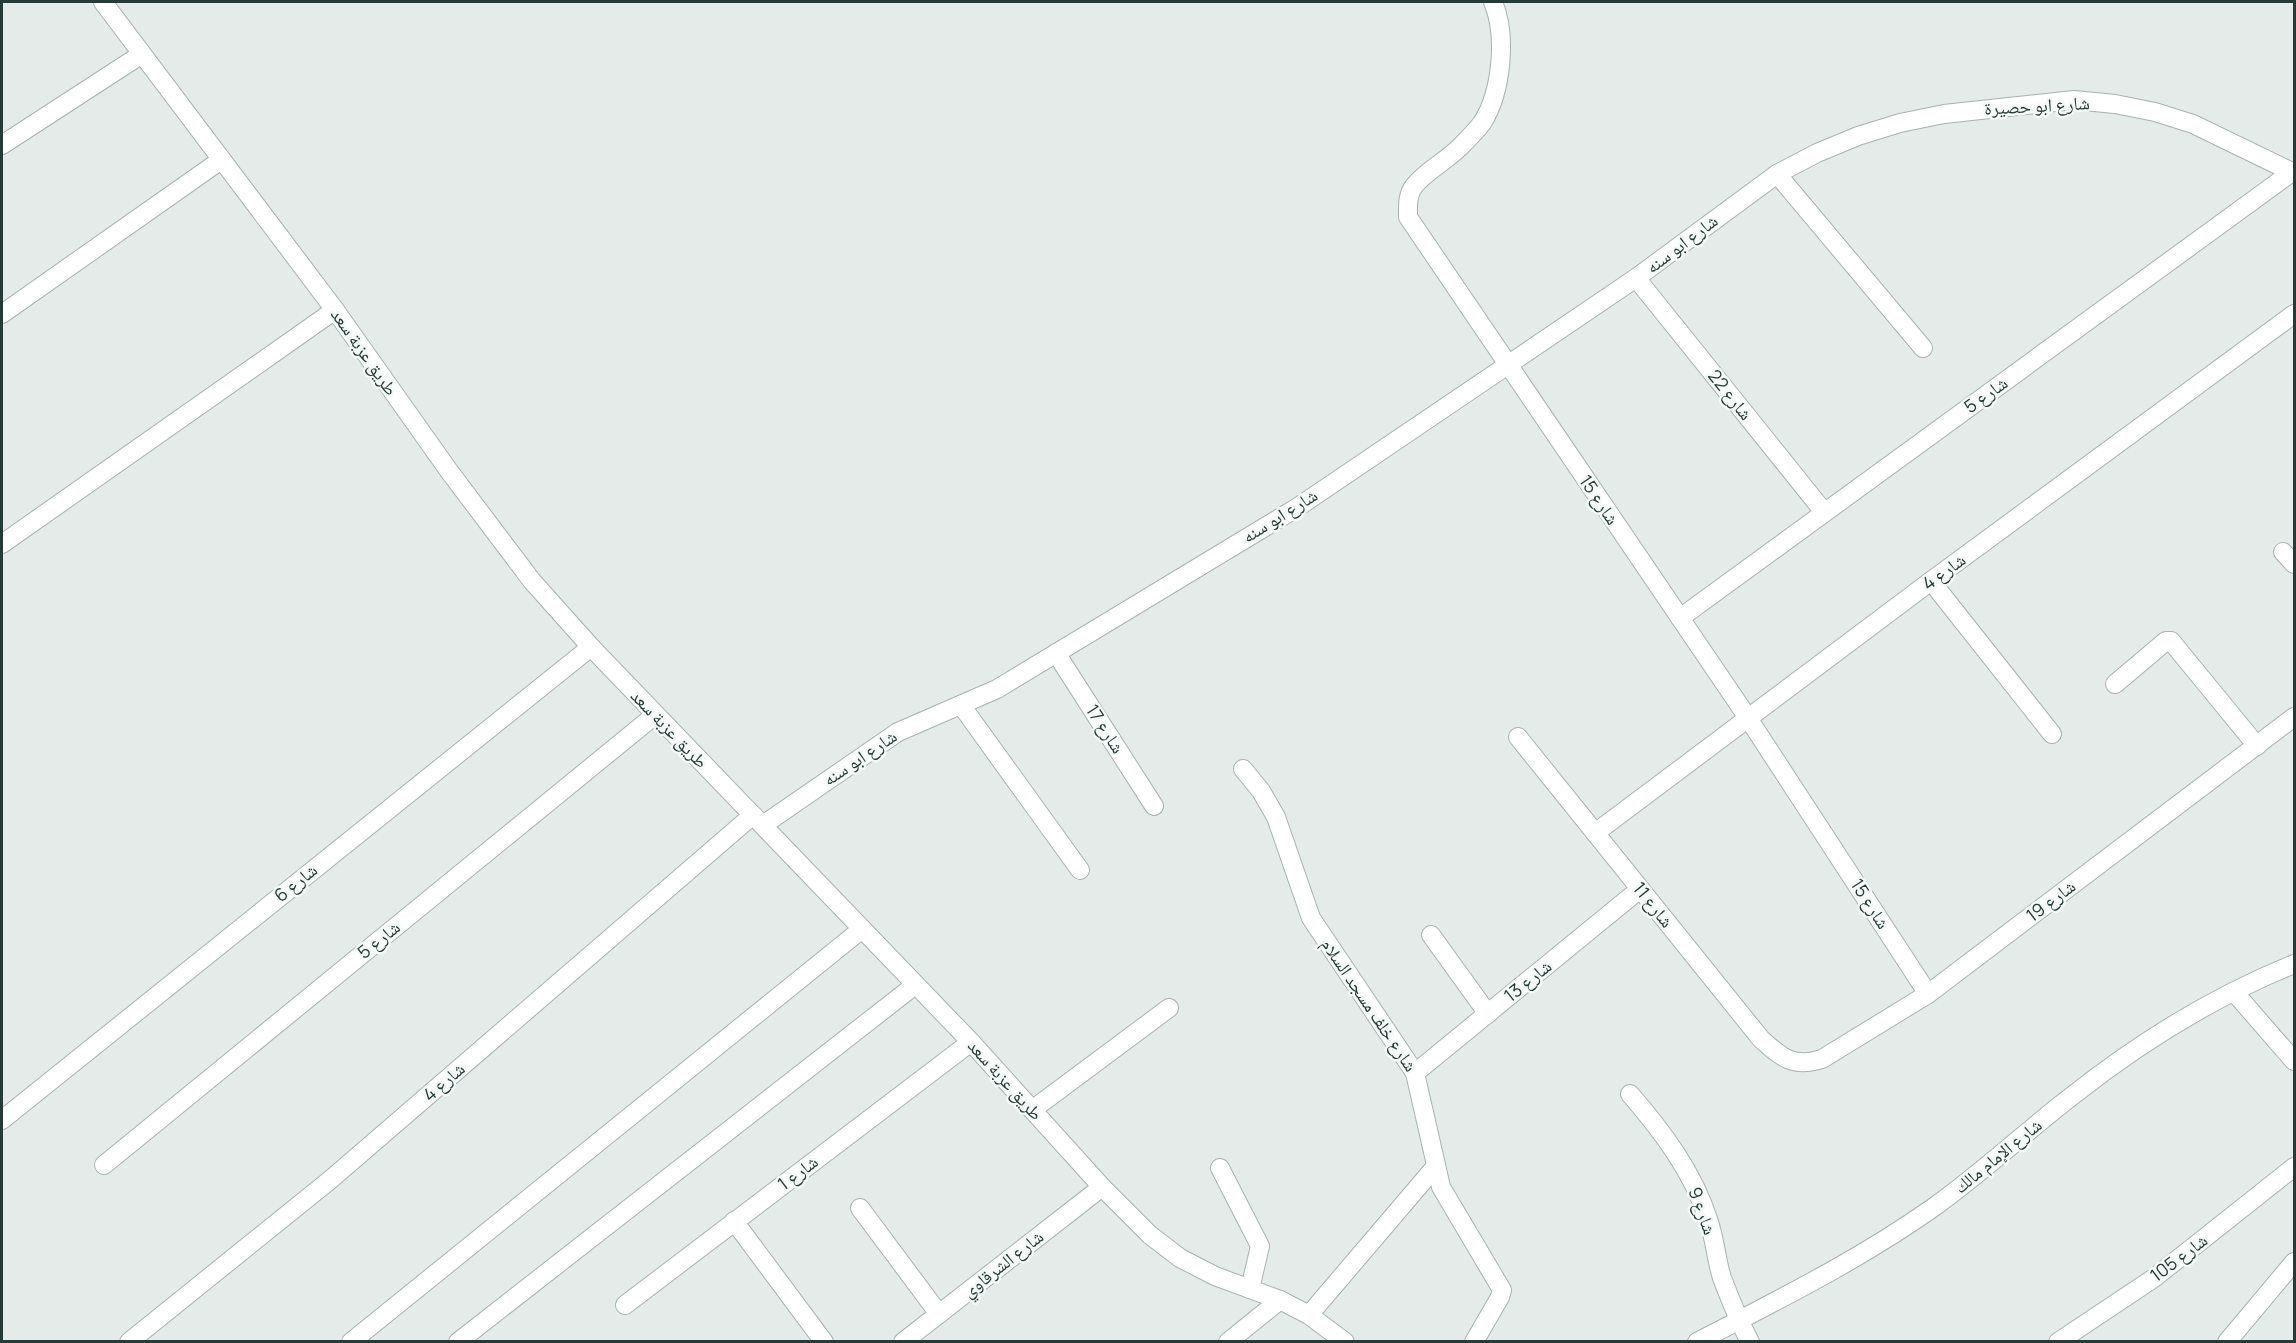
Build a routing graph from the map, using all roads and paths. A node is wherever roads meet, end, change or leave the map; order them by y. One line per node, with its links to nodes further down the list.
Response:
1 (103, 2): 3 (street, طريق عزبة سعد)
2 (1493, 2): 13 (street, شارع 15)
3 (142, 54): 4 (street); 5 (street, طريق عزبة سعد)
4 (2, 145)
5 (221, 160): 9 (street, طريق عزبة سعد); 10 (street)
6 (2293, 172): 7 (street, شارع ابو حصيرة); 14 (street, شارع 5)
7 (1777, 174): 8 (street, شارع ابو سنه); 12 (street)
8 (1636, 278): 13 (street, شارع ابو سنه); 14 (street, شارع 22)
9 (334, 310): 15 (street); 18 (street, طريق عزبة سعد)
10 (2, 314)
11 (2295, 314): 16 (street, شارع 4)
12 (1923, 348)
13 (1507, 365): 17 (street, شارع 15); 19 (street, شارع ابو سنه)
14 (1824, 512): 17 (street, شارع 5)
15 (2, 544)
16 (1931, 581): 24 (street, شارع 4); 25 (street)
17 (1680, 618): 24 (street, شارع 15)
18 (591, 647): 22 (street, طريق عزبة سعد); 48 (street, شارع 6)
19 (1056, 653): 21 (street, شارع ابو سنه); 29 (street, شارع 17)
20 (2115, 684): 27 (street)
21 (961, 705): 30 (street, شارع ابو سنه); 32 (street)
22 (655, 715): 30 (street, طريق عزبة سعد); 49 (street, شارع 5)
23 (2295, 717): 27 (street, شارع 19)
24 (1748, 718): 31 (street, شارع 4); 39 (street, شارع 15)
25 (2052, 734)
26 (1518, 737): 31 (street, شارع 11)
27 (2257, 746): 39 (street, شارع 19)
28 (1243, 769): 45 (street, شارع خلف مسجد السلام)
29 (1154, 806)
30 (758, 820): 34 (street, طريق عزبة سعد); 63 (street, شارع 4)
31 (1595, 833): 33 (street, شارع 11)
32 (1080, 870)
33 (1640, 889): 41 (street, شارع 13); 44 (street, شارع 11)
34 (862, 929): 37 (street, طريق عزبة سعد); 64 (street)
35 (1431, 935): 41 (street)
36 (2295, 964): 38 (street, شارع الإمام مالك)
37 (915, 985): 42 (street, طريق عزبة سعد); 65 (street)
38 (2234, 992): 43 (street); 62 (street, شارع الإمام مالك)
39 (1928, 994): 44 (street, شارع 19)
40 (1169, 1008): 47 (street)
41 (1488, 1014): 45 (street, شارع 13)
42 (971, 1042): 47 (street, طريق عزبة سعد); 55 (street, شارع 1)
43 (2295, 1061)
44 (1796, 1063)
45 (1415, 1073): 50 (street, شارع خلف مسجد السلام)
46 (1630, 1094): 62 (street, شارع 9)
47 (1032, 1110): 53 (street, طريق عزبة سعد)
48 (2, 1120)
49 (104, 1165)
50 (1436, 1166): 61 (street); 70 (street, شارع خلف مسجد السلام)
51 (2295, 1167): 73 (street, شارع 105)
52 (1221, 1168): 57 (street)
53 (1102, 1187): 57 (street, طريق عزبة سعد); 60 (street, شارع الشرقاوي)
54 (860, 1208): 60 (street)
55 (735, 1221): 59 (street, شارع 1); 66 (street)
56 (2295, 1262): 74 (street)
57 (1250, 1289): 58 (street, طريق عزبة سعد)
58 (1280, 1300): 61 (street, طريق عزبة سعد); 68 (street)
59 (625, 1305)
60 (939, 1314): 67 (street, شارع الشرقاوي)
61 (1309, 1315): 69 (street, طريق عزبة سعد)
62 (1739, 1320): 71 (street, شارع الإمام مالك); 72 (street, شارع 9)
63 (129, 1341)
64 (351, 1341)
65 (458, 1341)
66 (824, 1341)
67 (903, 1341)
68 (1228, 1341)
69 (1346, 1341)
70 (1474, 1341)
71 (1696, 1341)
72 (1750, 1341)
73 (2058, 1341)
74 (2227, 1341)

